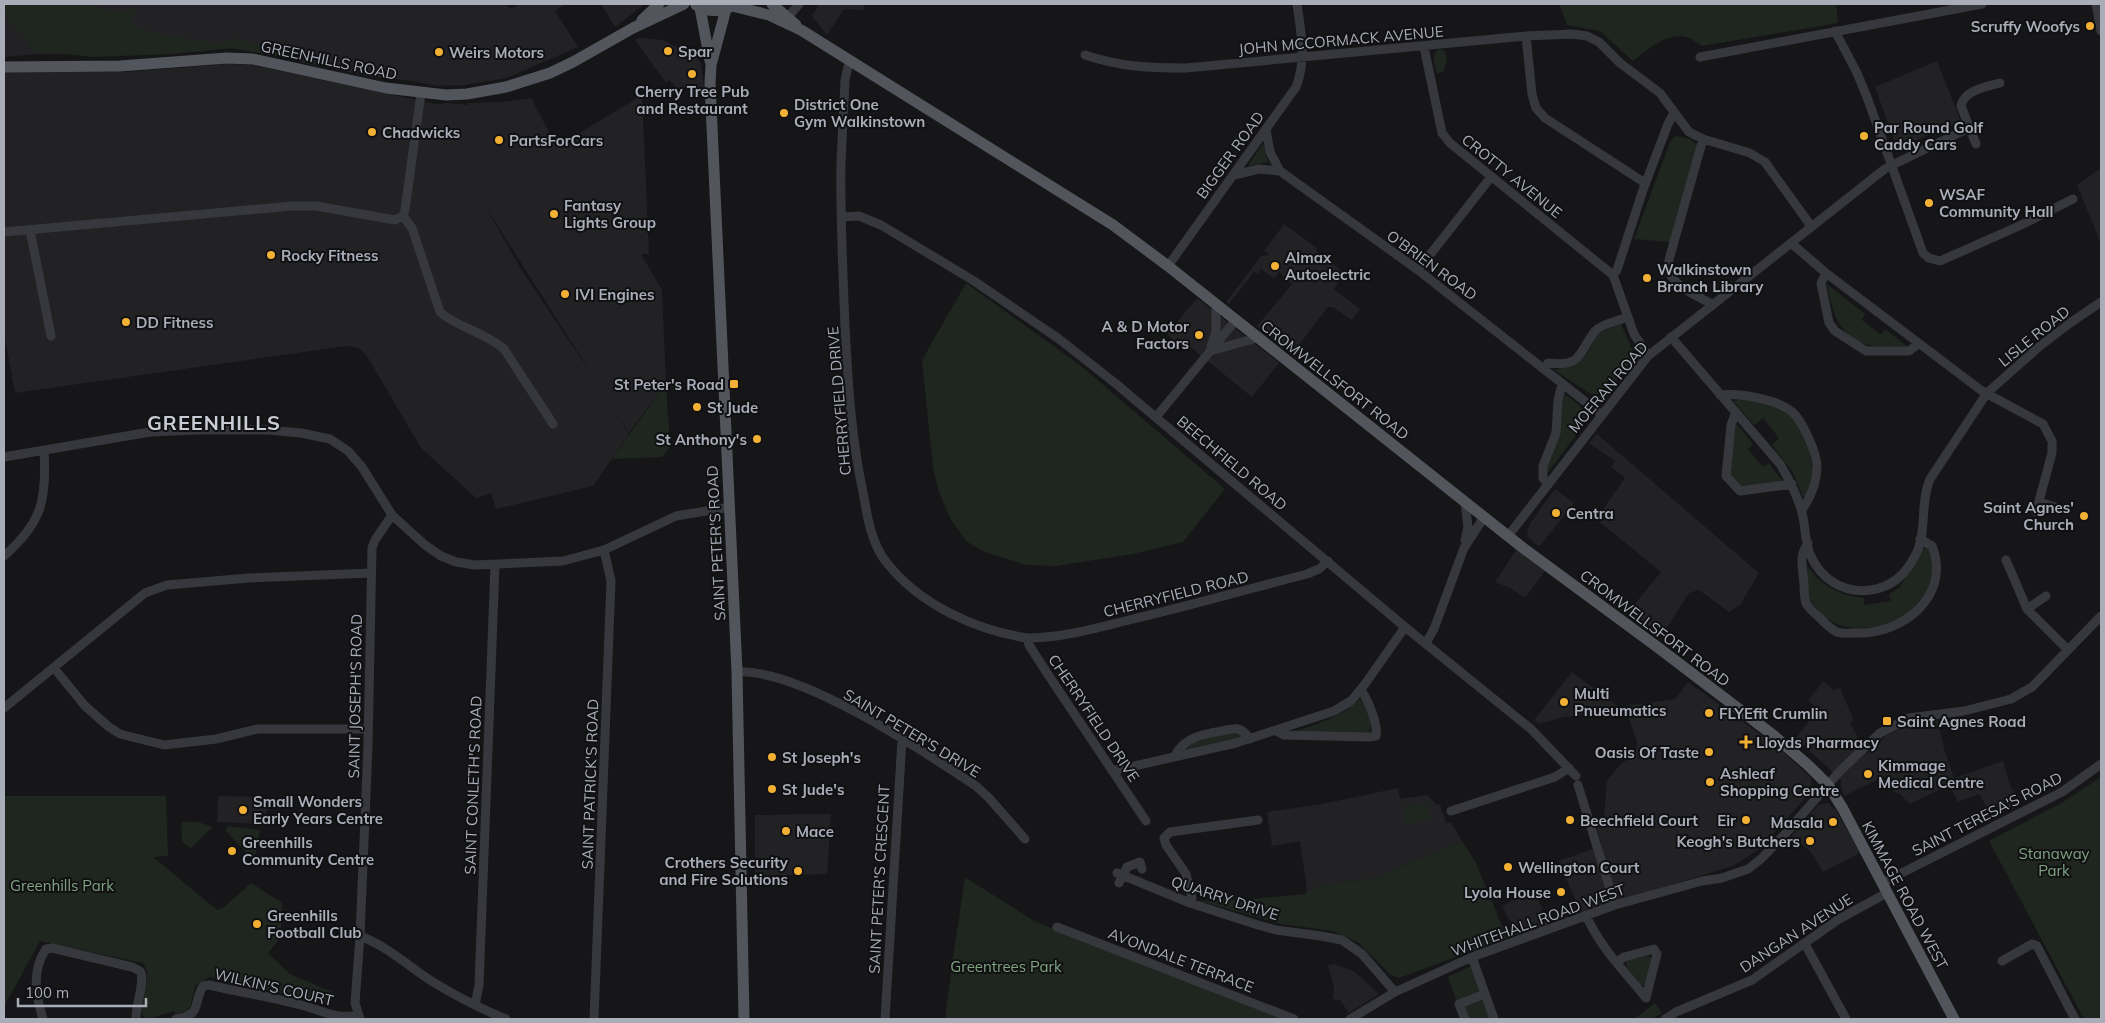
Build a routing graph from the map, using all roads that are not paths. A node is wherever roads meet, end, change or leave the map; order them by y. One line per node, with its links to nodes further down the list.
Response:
1 (659, 4): 11 (main road, GREENHILLS ROAD)
2 (684, 4): 11 (main road, GREENHILLS ROAD)
3 (772, 4): 10 (main road, CROMWELLSFORT ROAD)
4 (799, 4): 10 (street)
5 (1297, 4): 18 (street, BIGGER ROAD)
6 (1982, 4): 14 (street)
7 (2096, 4): 13 (street)
8 (697, 6): 9 (main road, CROMWELLSFORT ROAD); 21 (main road, SAINT PETER'S ROAD)
9 (730, 6): 12 (main road, CROMWELLSFORT ROAD); 21 (main road, SAINT PETER'S ROAD)
10 (788, 17): 12 (main road, CROMWELLSFORT ROAD)
11 (633, 28): 24 (main road, GREENHILLS ROAD)
12 (801, 30): 20 (main road, CROMWELLSFORT ROAD)
13 (2101, 30)
14 (1834, 31): 19 (street); 30 (street)
15 (1526, 36): 16 (street, JOHN MCCORMACK AVENUE); 25 (street, JOHN MCCORMACK AVENUE); 34 (street)
16 (1424, 47): 18 (street, JOHN MCCORMACK AVENUE); 33 (street, CROTTY AVENUE)
17 (1085, 55): 18 (street, JOHN MCCORMACK AVENUE)
18 (1303, 56): 27 (street, BIGGER ROAD)
19 (1700, 57)
20 (851, 61): 37 (street, CHERRYFIELD DRIVE); 42 (main road, CROMWELLSFORT ROAD)
21 (711, 65): 71 (main road, SAINT PETER'S ROAD)
22 (4, 67): 24 (main road, GREENHILLS ROAD)
23 (2000, 83): 26 (street)
24 (422, 93): 36 (street)
25 (1674, 113): 28 (street); 34 (street)
26 (1969, 128): 29 (street); 30 (street, MOERAN ROAD)
27 (1266, 130): 31 (street); 32 (street, BIGGER ROAD)
28 (1703, 139): 38 (street); 47 (street)
29 (1976, 144)
30 (1890, 165): 35 (street); 38 (street, MOERAN ROAD)
31 (1280, 171): 32 (street); 43 (street, O'BRIEN ROAD)
32 (1234, 175): 42 (street, BIGGER ROAD)
33 (1491, 177): 43 (street); 45 (street, CROTTY AVENUE)
34 (1646, 183): 45 (street)
35 (2073, 199)
36 (403, 216): 39 (street); 64 (street)
37 (841, 217): 63 (street, BEECHFIELD ROAD); 91 (street, CHERRYFIELD DRIVE)
38 (1811, 226): 41 (street, MOERAN ROAD)
39 (30, 230): 40 (street); 51 (street)
40 (4, 232)
41 (1790, 243): 44 (street); 47 (street, MOERAN ROAD)
42 (1168, 266): 48 (main road, CROMWELLSFORT ROAD)
43 (1418, 270): 57 (street, O'BRIEN ROAD)
44 (1826, 273): 54 (street); 54 (street)
45 (1613, 275): 49 (street)
46 (2101, 302): 59 (street, LISLE ROAD)
47 (1712, 304): 52 (street, MOERAN ROAD)
48 (1216, 305): 50 (main road, CROMWELLSFORT ROAD); 55 (street)
49 (1627, 317): 56 (street); 57 (street)
50 (1235, 321): 53 (main road, CROMWELLSFORT ROAD); 55 (street)
51 (51, 336)
52 (1671, 337): 56 (street, MOERAN ROAD); 60 (street)
53 (1257, 338): 55 (street); 69 (main road, CROMWELLSFORT ROAD)
54 (1918, 344): 59 (street)
55 (1210, 352): 63 (street)
56 (1648, 356): 62 (street, MOERAN ROAD)
57 (1544, 369): 58 (street, O'BRIEN ROAD)
58 (1562, 384): 62 (street, O'BRIEN ROAD); 68 (street)
59 (1987, 394): 70 (street); 78 (street, LISLE ROAD)
60 (1720, 395): 61 (street); 73 (street)
61 (1736, 412): 67 (street); 67 (street)
62 (1601, 414): 68 (street, MOERAN ROAD)
63 (1156, 417): 84 (street, BEECHFIELD ROAD)
64 (553, 424)
65 (44, 450): 66 (street); 75 (street); 82 (street)
66 (4, 457)
67 (1792, 484): 73 (street)
68 (1548, 485): 77 (street, MOERAN ROAD)
69 (1465, 502): 76 (main road, CROMWELLSFORT ROAD); 80 (street)
70 (2039, 502): 72 (street); 74 (street)
71 (730, 507): 81 (street); 95 (main road, SAINT PETER'S ROAD)
72 (2055, 507)
73 (1802, 510): 79 (street)
74 (2036, 512)
75 (392, 515): 85 (street); 86 (street, SAINT JOSEPH'S ROAD)
76 (1484, 517): 77 (main road, CROMWELLSFORT ROAD); 80 (street)
77 (1508, 536): 106 (main road, CROMWELLSFORT ROAD)
78 (1920, 539): 79 (street, LISLE ROAD); 79 (street)
79 (1808, 543)
80 (1464, 548): 92 (street)
81 (604, 550): 85 (street); 130 (street, SAINT PATRICK'S ROAD)
82 (4, 556)
83 (2006, 560): 88 (street)
84 (1328, 561): 90 (street, BEECHFIELD ROAD); 91 (street, CHERRYFIELD ROAD)
85 (495, 565): 124 (street, SAINT CONLETH'S ROAD)
86 (371, 573): 94 (street); 98 (street, SAINT JOSEPH'S ROAD)
87 (2046, 596): 88 (street)
88 (2028, 609): 93 (street)
89 (2101, 616): 93 (street)
90 (1406, 627): 92 (street, BEECHFIELD ROAD); 96 (street)
91 (1027, 638): 105 (street, CHERRYFIELD DRIVE)
92 (1426, 643): 104 (street, BEECHFIELD ROAD)
93 (2068, 650): 106 (street)
94 (54, 668): 97 (street); 98 (street)
95 (738, 672): 101 (street, SAINT PETER'S DRIVE); 131 (main road, SAINT PETER'S ROAD)
96 (1361, 690): 99 (street); 99 (street)
97 (4, 708)
98 (368, 729): 117 (street, SAINT JOSEPH'S ROAD)
99 (1277, 731): 100 (street)
100 (1250, 739): 102 (street); 102 (street)
101 (902, 740): 110 (street, SAINT PETER'S DRIVE); 132 (street, SAINT PETER'S CRESCENT)
102 (1175, 756): 105 (street)
103 (2101, 764): 112 (street, SAINT TERESA'S ROAD)
104 (1569, 768): 107 (street); 114 (street, BEECHFIELD ROAD)
105 (1112, 771): 109 (street, CHERRYFIELD DRIVE)
106 (1828, 785): 112 (main road, KIMMAGE ROAD WEST); 114 (street, WHITEHALL ROAD WEST)
107 (1451, 810)
108 (1258, 820): 113 (street)
109 (1146, 821)
110 (1025, 839)
111 (1142, 869): 113 (street, QUARRY DRIVE)
112 (1885, 888): 118 (street, DANGAN AVENUE); 139 (main road, KIMMAGE ROAD WEST)
113 (1190, 904): 122 (street, QUARRY DRIVE)
114 (1615, 904): 115 (street, WHITEHALL ROAD WEST)
115 (1586, 915): 119 (street, WHITEHALL ROAD WEST); 121 (street)
116 (1057, 927): 133 (street, AVONDALE TERRACE)
117 (360, 936): 124 (street); 125 (street, SAINT JOSEPH'S ROAD)
118 (1805, 944): 137 (street, DANGAN AVENUE); 138 (street)
119 (1472, 957): 122 (street, WHITEHALL ROAD WEST); 123 (street)
120 (2002, 961): 140 (street)
121 (1617, 962): 121 (street)
122 (1395, 992): 134 (street, WHITEHALL ROAD WEST)
123 (1485, 994): 135 (street); 136 (street)
124 (475, 1005): 129 (street)
125 (359, 1017): 128 (street, WILKIN'S COURT)
126 (43, 1019): 127 (street)
127 (136, 1019)
128 (176, 1019)
129 (506, 1019)
130 (594, 1019)
131 (744, 1019)
132 (885, 1019)
133 (1294, 1019)
134 (1350, 1019)
135 (1465, 1019)
136 (1494, 1019)
137 (1665, 1019)
138 (1846, 1019)
139 (1954, 1019)
140 (2075, 1019)

